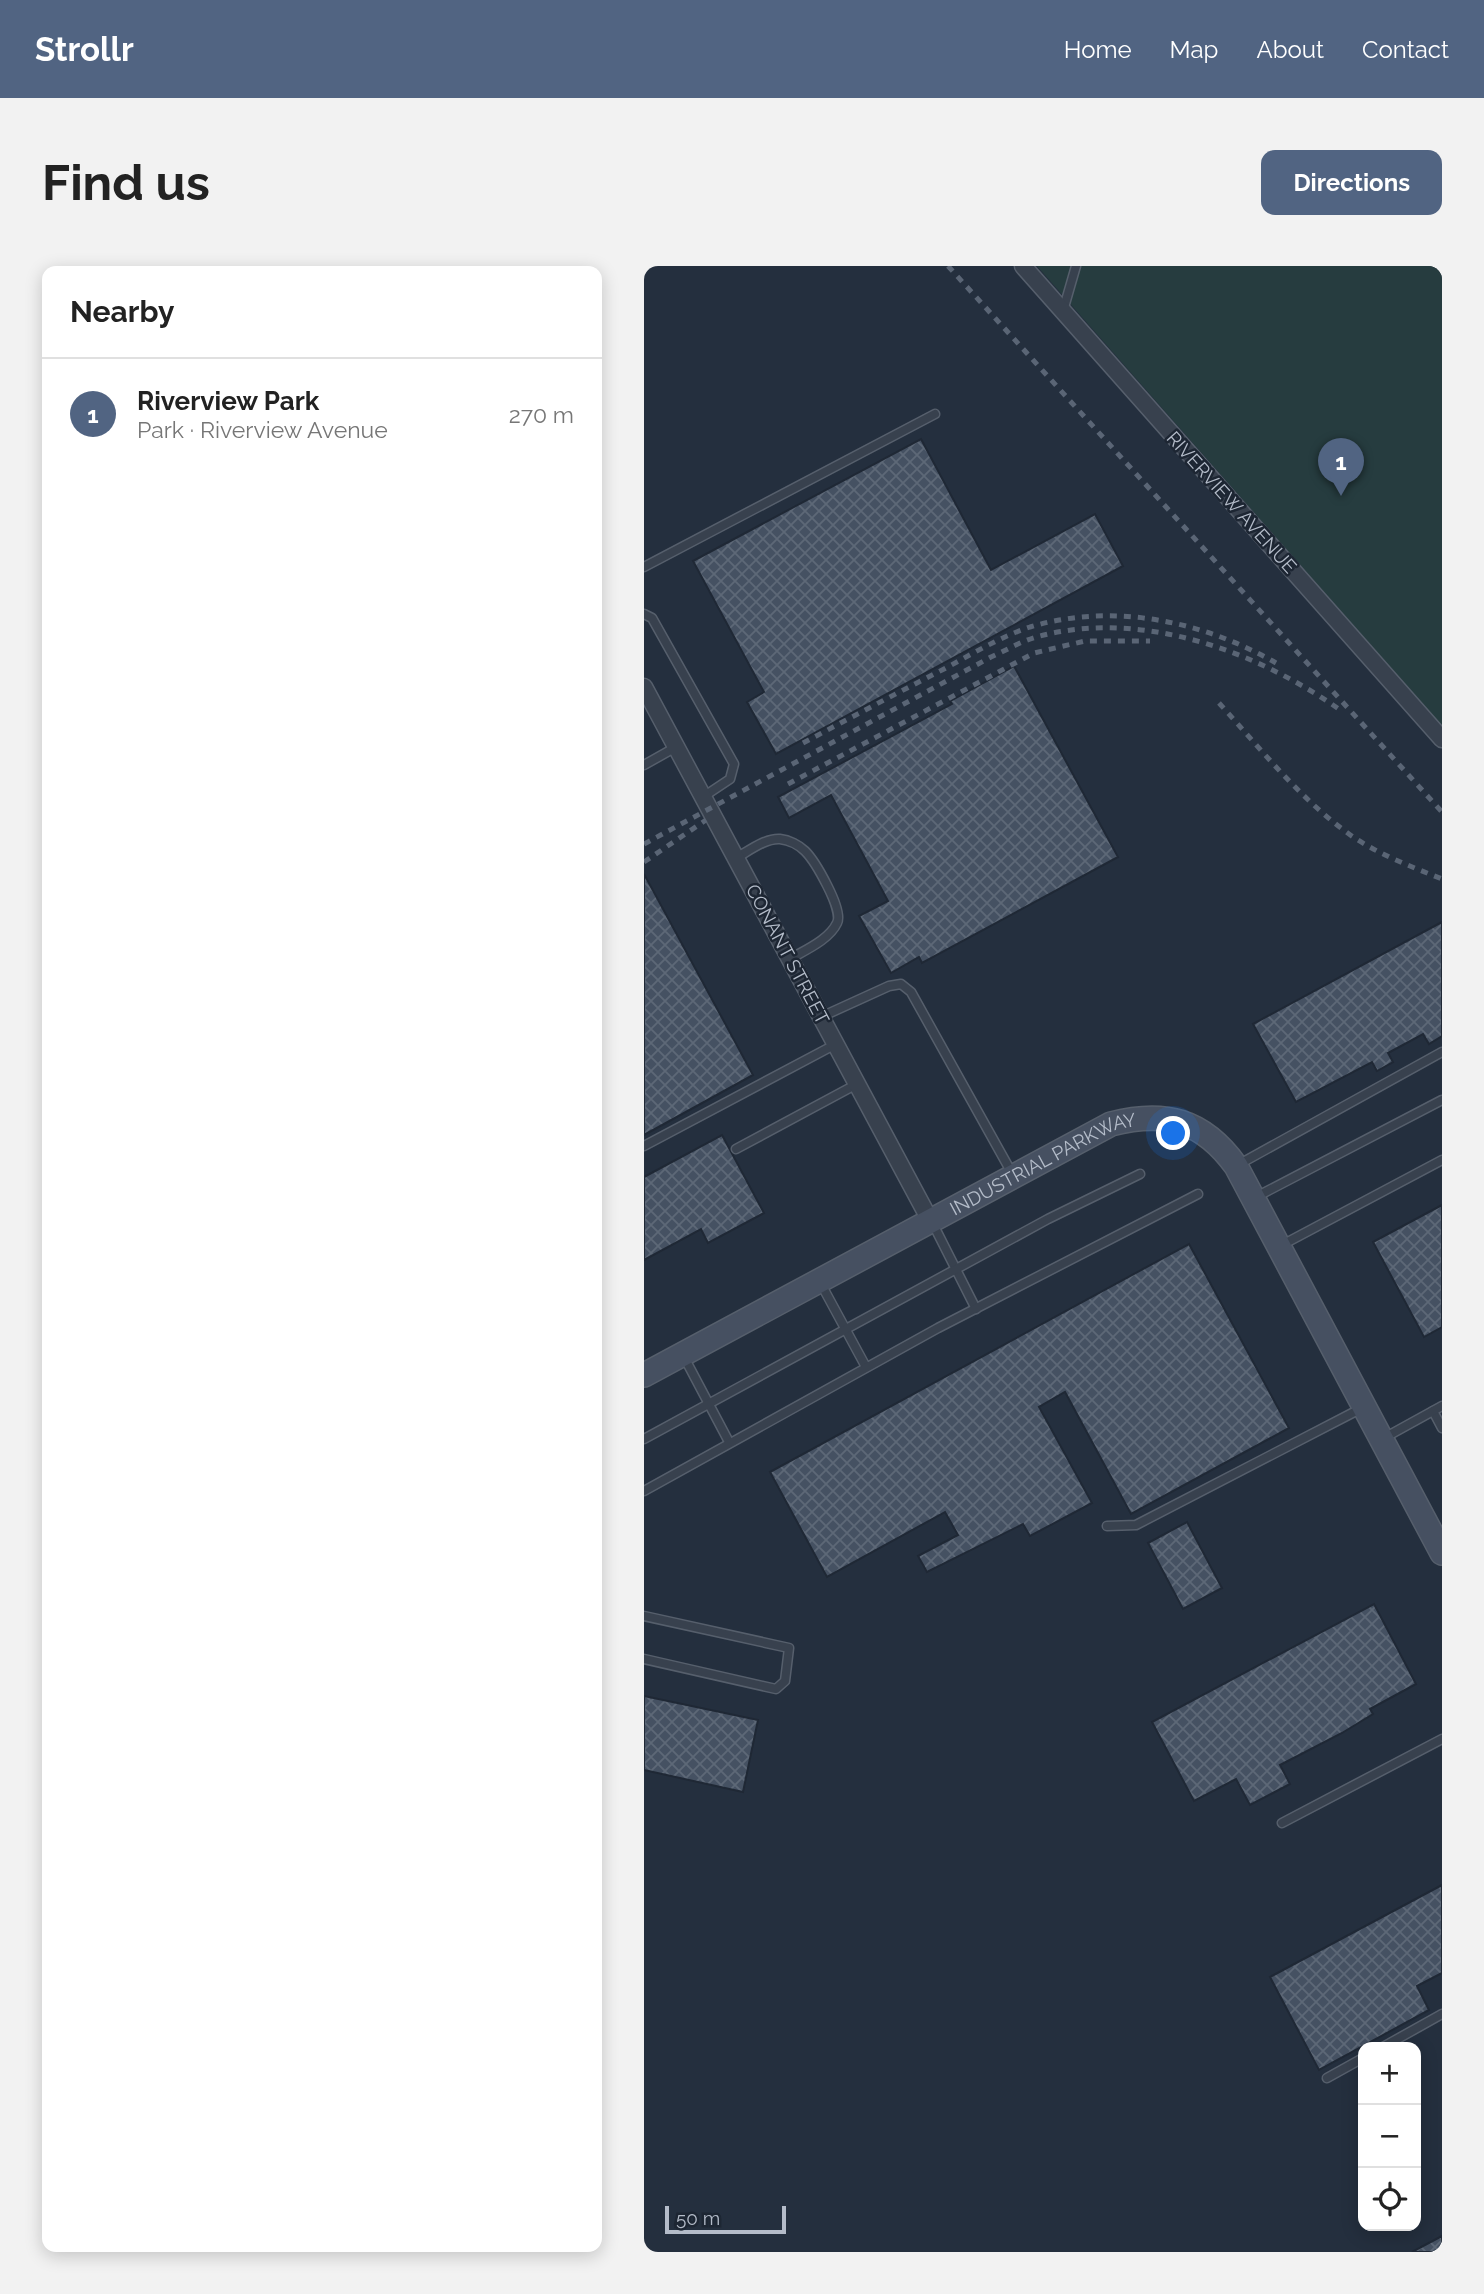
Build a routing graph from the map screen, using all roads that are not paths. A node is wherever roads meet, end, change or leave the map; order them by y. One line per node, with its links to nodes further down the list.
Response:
1 (1076, 266): 3 (lane)
2 (1030, 270): 3 (street, RIVERVIEW AVENUE)
3 (1063, 311): 8 (street, RIVERVIEW AVENUE)
4 (935, 414): 5 (lane)
5 (644, 566)
6 (644, 614): 11 (lane)
7 (644, 687): 9 (street, CONANT STREET)
8 (1442, 738)
9 (676, 747): 10 (lane); 11 (street, CONANT STREET)
10 (644, 765)
11 (703, 797): 12 (street, CONANT STREET)
12 (736, 858): 13 (street, CONANT STREET); 13 (lane)
13 (790, 959): 14 (street, CONANT STREET)
14 (821, 1017): 15 (street, CONANT STREET); 24 (lane)
15 (836, 1044): 17 (street, CONANT STREET); 19 (lane)
16 (1442, 1052): 22 (lane)
17 (857, 1084): 20 (lane); 27 (street, CONANT STREET)
18 (1442, 1100): 26 (lane)
19 (644, 1146)
20 (736, 1149)
21 (1442, 1160): 28 (lane)
22 (1236, 1166): 24 (street, INDUSTRIAL PARKWAY); 26 (street, INDUSTRIAL PARKWAY)
23 (1140, 1174): 29 (lane)
24 (1014, 1177): 27 (street, INDUSTRIAL PARKWAY)
25 (1198, 1194): 31 (lane)
26 (1254, 1198): 28 (street, INDUSTRIAL PARKWAY)
27 (931, 1222): 29 (lane); 30 (street, INDUSTRIAL PARKWAY)
28 (1280, 1247): 38 (street, INDUSTRIAL PARKWAY)
29 (955, 1270): 31 (lane); 32 (lane)
30 (820, 1281): 32 (lane); 33 (street, INDUSTRIAL PARKWAY)
31 (976, 1309): 34 (lane)
32 (846, 1330): 34 (lane); 36 (lane)
33 (682, 1355): 35 (street, INDUSTRIAL PARKWAY); 36 (lane)
34 (866, 1367): 43 (lane)
35 (644, 1375)
36 (709, 1405): 41 (lane); 43 (lane)
37 (1442, 1406): 39 (lane)
38 (1365, 1407): 42 (street, INDUSTRIAL PARKWAY); 45 (lane)
39 (1433, 1411): 40 (lane); 42 (lane)
40 (1442, 1429)
41 (644, 1439)
42 (1382, 1439): 46 (street, INDUSTRIAL PARKWAY)
43 (729, 1442): 44 (lane)
44 (644, 1491)
45 (1107, 1526)
46 (1442, 1553)
47 (644, 1616): 48 (lane)
48 (644, 1659)
49 (1442, 1739): 50 (lane)
50 (1282, 1823)
51 (1442, 2014): 52 (lane)
52 (1392, 2042)
53 (1358, 2061): 54 (lane)
54 (1327, 2078)

